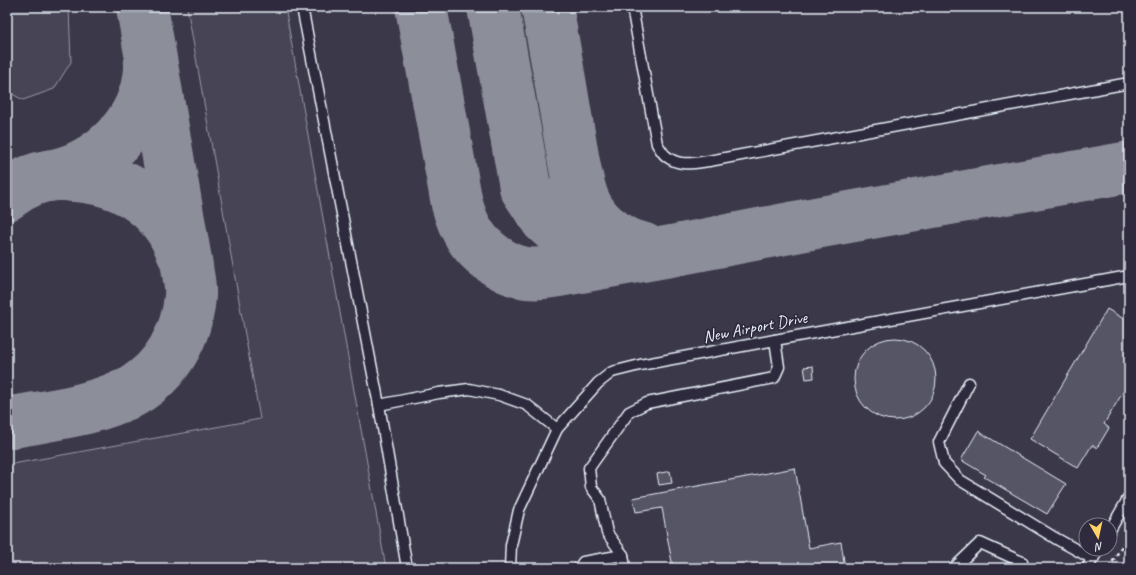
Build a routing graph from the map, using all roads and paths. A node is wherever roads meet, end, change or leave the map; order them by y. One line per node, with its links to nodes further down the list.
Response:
1 (302, 7): 7 (lane)
2 (632, 7): 3 (lane)
3 (1129, 83)
4 (1129, 276): 5 (lane, New Airport Drive)
5 (775, 340): 8 (lane, New Airport Drive); 12 (lane)
6 (969, 383): 13 (lane)
7 (378, 405): 8 (lane); 14 (lane)
8 (557, 429): 15 (lane, New Airport Drive)
9 (1129, 497): 10 (lane)
10 (1117, 517)
11 (1129, 534): 20 (path)
12 (623, 555): 16 (lane); 17 (lane)
13 (1090, 564)
14 (407, 568)
15 (510, 568)
16 (579, 568)
17 (625, 568)
18 (955, 568): 19 (lane)
19 (1021, 568)
20 (1109, 568)

